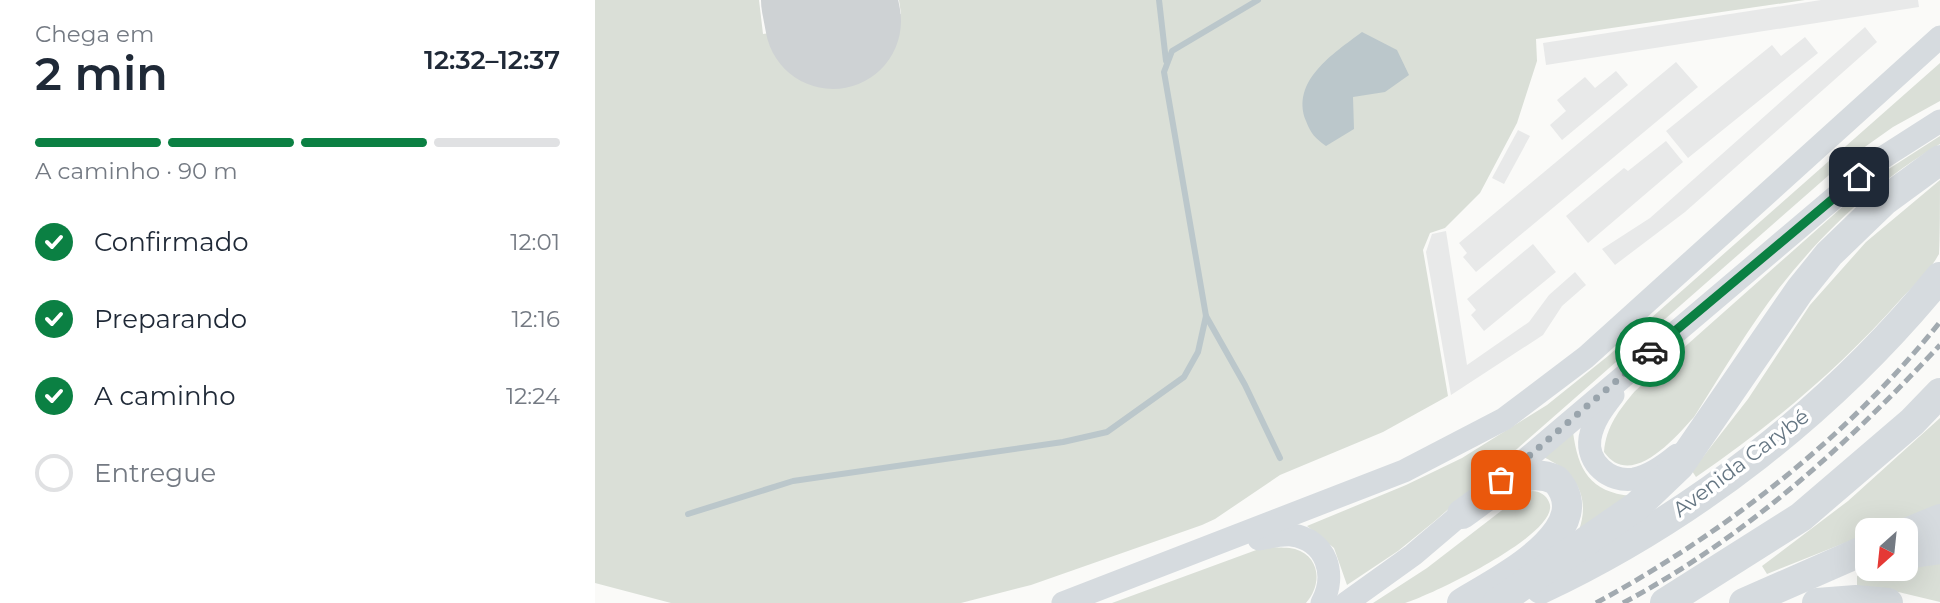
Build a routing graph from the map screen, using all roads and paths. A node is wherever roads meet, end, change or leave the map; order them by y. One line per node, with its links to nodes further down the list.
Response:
1 (1940, 37): 11 (main road)
2 (1940, 121): 5 (main road)
3 (1940, 160): 7 (highway)
4 (1940, 277): 22 (highway, Avenida Carybé)
5 (1638, 362): 7 (main road); 8 (main road)
6 (1940, 393): 23 (highway)
7 (1720, 408): 21 (highway)
8 (1462, 514): 19 (main road); 20 (highway)
9 (1940, 519): 10 (highway)
10 (1918, 528)
11 (1217, 545): 17 (main road); 18 (main road)
12 (1940, 549): 13 (highway)
13 (1918, 553)
14 (1855, 554): 16 (highway)
15 (1855, 568): 16 (highway)
16 (1757, 598)
17 (1063, 603)
18 (1322, 603)
19 (1346, 603)
20 (1462, 603)
21 (1497, 603)
22 (1507, 603)
23 (1665, 603)
24 (1817, 603): 25 (highway)
25 (1888, 603)

